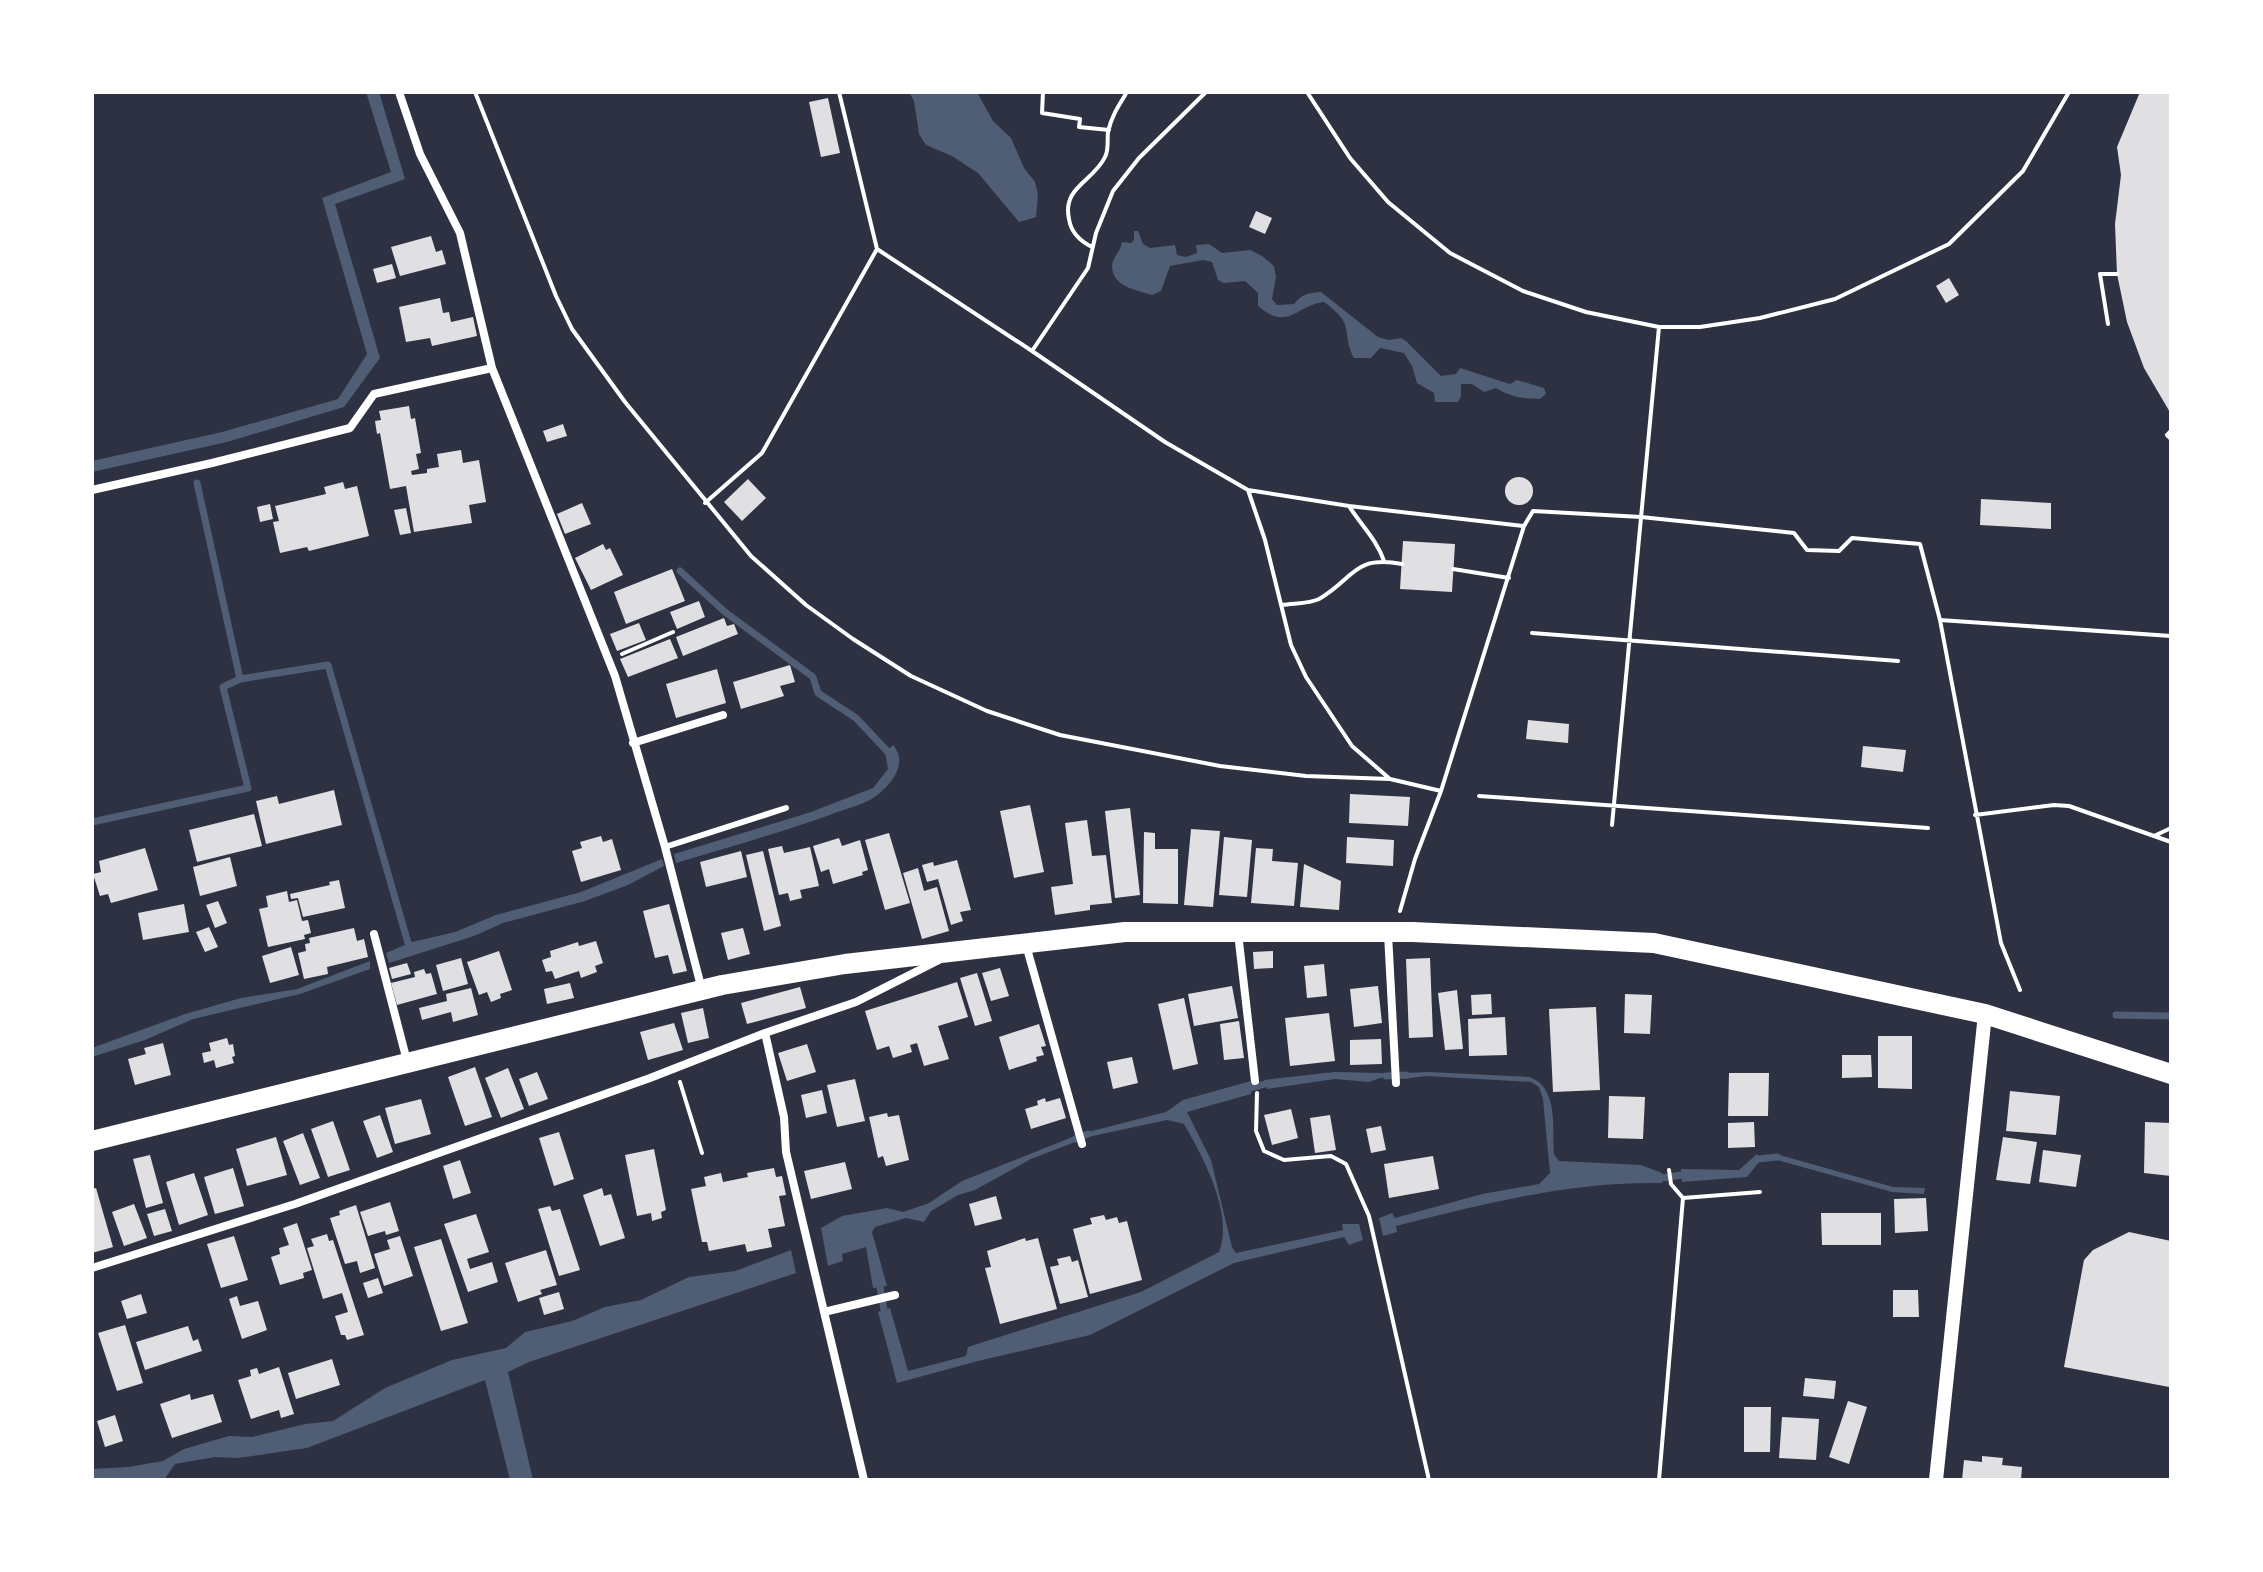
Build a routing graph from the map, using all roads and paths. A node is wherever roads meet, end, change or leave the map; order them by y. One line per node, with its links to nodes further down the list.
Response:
1 (399, 92): 16 (street)
2 (475, 92): 21 (path)
3 (839, 92): 11 (path)
4 (1043, 92): 9 (path)
5 (1127, 92): 9 (path)
6 (1206, 92): 10 (path)
7 (1307, 92): 14 (path)
8 (2069, 92): 14 (path)
9 (1109, 130): 10 (path)
10 (1092, 248): 15 (path)
11 (877, 249): 15 (path); 21 (path)
12 (2117, 274): 13 (path)
13 (2108, 324)
14 (1659, 327): 23 (path)
15 (1032, 351): 20 (path)
16 (492, 368): 19 (street); 35 (street)
17 (2171, 431): 18 (path)
18 (2171, 439)
19 (92, 490)
20 (1248, 490): 22 (path); 29 (path)
21 (705, 503): 39 (path)
22 (1349, 506): 24 (path); 25 (path)
23 (1641, 517): 24 (path); 30 (path); 34 (path)
24 (1524, 526): 28 (path)
25 (1384, 561): 26 (path); 29 (path)
26 (1402, 564)
27 (1453, 569): 28 (path)
28 (1509, 578): 40 (path)
29 (1282, 605): 39 (path)
30 (1940, 620): 33 (path); 44 (path)
31 (673, 632): 35 (path)
32 (1532, 633): 34 (path)
33 (2171, 636)
34 (1629, 640): 36 (path); 42 (path)
35 (609, 660): 38 (street)
36 (1898, 661)
37 (723, 715): 38 (street)
38 (633, 743): 50 (street)
39 (1390, 779): 40 (path)
40 (1441, 791): 51 (path)
41 (1479, 796): 42 (path)
42 (1614, 805): 45 (path); 46 (path)
43 (786, 808): 50 (lane)
44 (1975, 815): 48 (path); 58 (path)
45 (1612, 825)
46 (1928, 828)
47 (2171, 828): 48 (path)
48 (2154, 836): 49 (path)
49 (2171, 842)
50 (665, 847): 57 (street)
51 (1400, 911)
52 (1238, 932): 53 (highway); 55 (highway); 64 (street)
53 (1388, 933): 59 (highway); 65 (street)
54 (374, 934): 61 (street)
55 (1026, 944): 56 (highway); 68 (street)
56 (953, 952): 57 (highway); 60 (street)
57 (702, 990): 61 (highway)
58 (2020, 990)
59 (1985, 1014): 63 (highway); 79 (street)
60 (765, 1033): 62 (street); 75 (street)
61 (407, 1062): 67 (highway)
62 (676, 1068): 69 (path); 73 (street)
63 (2171, 1074)
64 (1255, 1081)
65 (1396, 1083)
66 (1258, 1097): 77 (path)
67 (92, 1141)
68 (1082, 1144)
69 (702, 1153)
70 (1669, 1170): 72 (path)
71 (1760, 1192): 72 (path)
72 (1683, 1198): 78 (path)
73 (92, 1268)
74 (895, 1295): 75 (street)
75 (824, 1312): 76 (street)
76 (864, 1480)
77 (1429, 1480)
78 (1659, 1480)
79 (1936, 1480)

